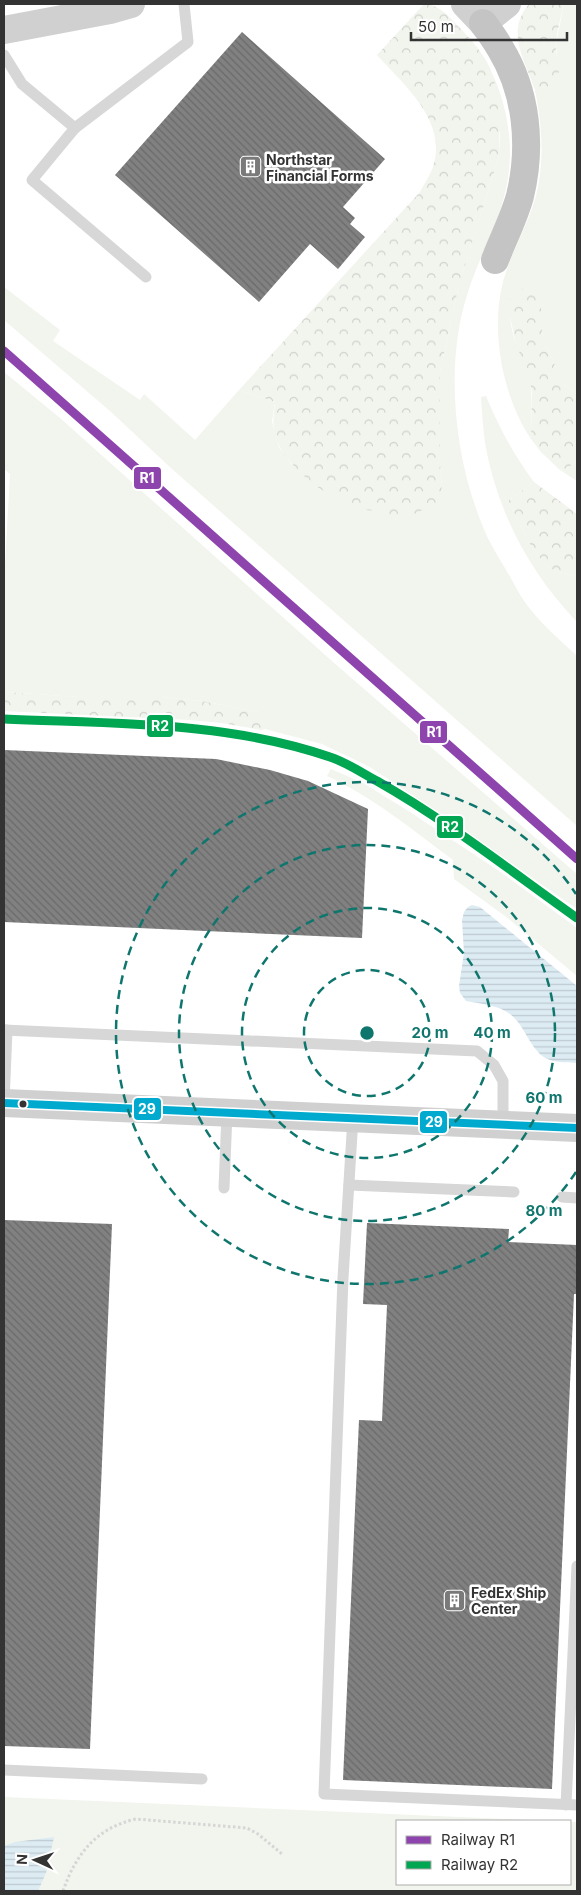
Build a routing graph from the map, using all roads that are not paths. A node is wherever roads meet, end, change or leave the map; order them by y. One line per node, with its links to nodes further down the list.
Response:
1 (131, 4): 5 (street)
2 (184, 4): 7 (lane)
3 (507, 4): 4 (street)
4 (474, 13): 8 (highway)
5 (4, 30)
6 (4, 55): 7 (lane)
7 (75, 128): 9 (lane)
8 (495, 260)
9 (146, 277)
10 (6, 1030): 11 (lane); 14 (lane)
11 (4, 1103): 12 (street)
12 (227, 1113): 13 (street); 17 (lane)
13 (353, 1118): 14 (street); 16 (lane)
14 (503, 1125): 15 (street)
15 (577, 1128)
16 (349, 1185): 18 (lane); 24 (lane)
17 (224, 1188)
18 (514, 1192)
19 (562, 1198): 20 (lane)
20 (577, 1198)
21 (577, 1566): 24 (lane)
22 (4, 1770): 23 (lane)
23 (202, 1779)
24 (572, 1805)

